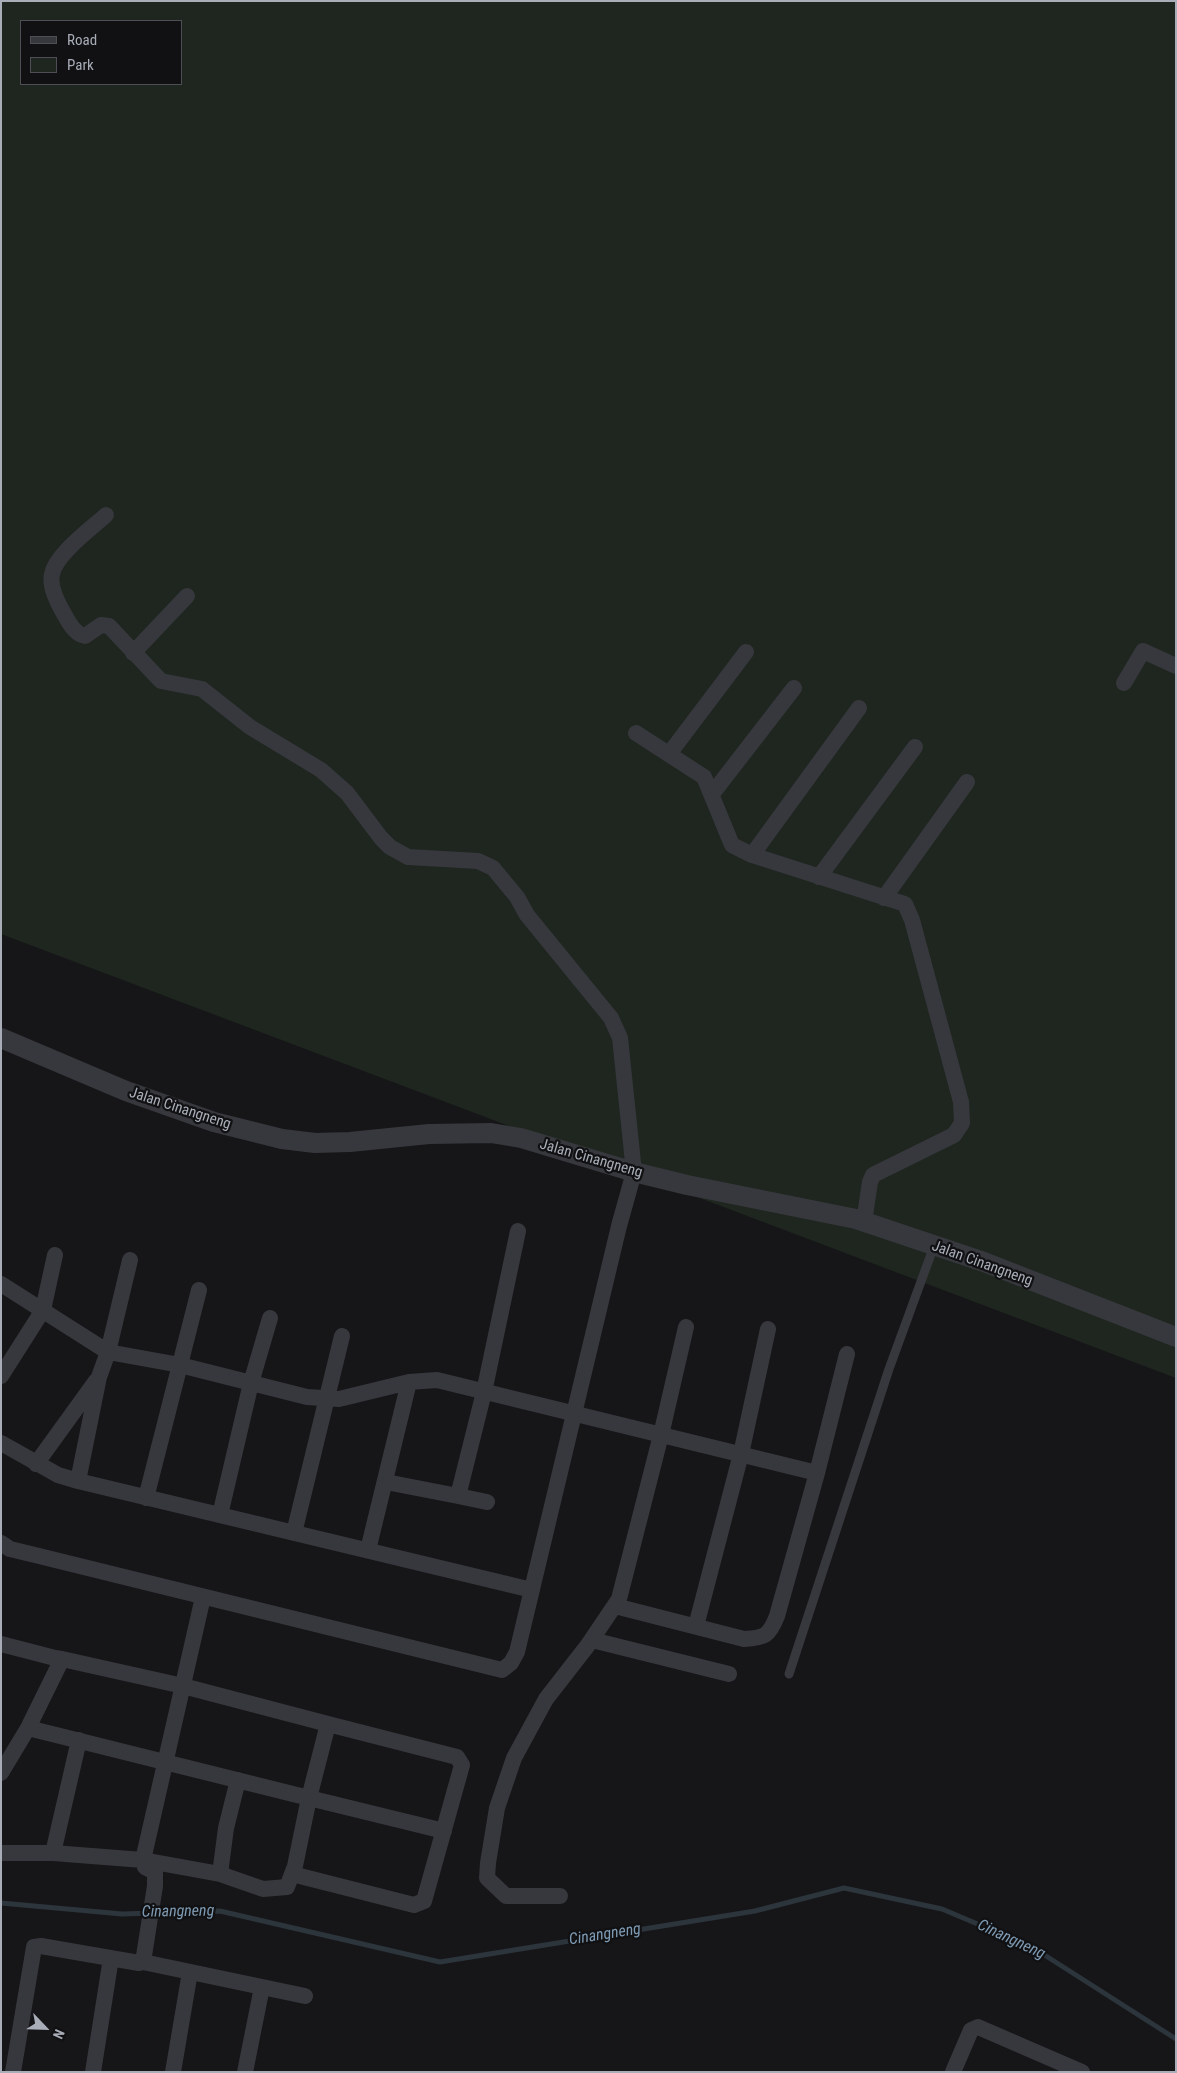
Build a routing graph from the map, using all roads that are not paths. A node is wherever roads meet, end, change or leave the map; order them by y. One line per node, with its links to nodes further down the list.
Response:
1 (106, 515): 3 (street)
2 (187, 596): 3 (street)
3 (134, 652): 18 (street)
4 (746, 652): 11 (street)
5 (1176, 666): 6 (street)
6 (1124, 683)
7 (794, 688): 13 (street)
8 (859, 708): 14 (street)
9 (636, 733): 11 (street)
10 (915, 747): 15 (street)
11 (668, 754): 13 (street)
12 (967, 782): 16 (street)
13 (712, 794): 14 (street)
14 (752, 855): 15 (street)
15 (818, 877): 16 (street)
16 (884, 898): 19 (street)
17 (1, 1038): 18 (street, Jalan Cinangneng)
18 (634, 1172): 19 (street, Jalan Cinangneng); 41 (street)
19 (864, 1222): 21 (street, Jalan Cinangneng)
20 (518, 1231): 39 (street)
21 (934, 1246): 31 (street, Jalan Cinangneng); 64 (lane)
22 (55, 1255): 26 (street)
23 (130, 1260): 32 (street)
24 (1, 1284): 26 (street)
25 (199, 1290): 34 (street)
26 (43, 1310): 32 (street); 35 (street)
27 (270, 1318): 38 (street)
28 (686, 1327): 42 (street)
29 (768, 1329): 44 (street)
30 (342, 1336): 40 (street)
31 (1176, 1337)
32 (108, 1352): 34 (street); 36 (street)
33 (847, 1354): 46 (street)
34 (180, 1365): 38 (street); 50 (street)
35 (1, 1376)
36 (99, 1377): 45 (street); 47 (street)
37 (409, 1382): 39 (street); 40 (street); 48 (street)
38 (251, 1383): 40 (street); 52 (street)
39 (484, 1392): 41 (street); 49 (street)
40 (326, 1400): 53 (street)
41 (574, 1415): 42 (street); 56 (street)
42 (661, 1436): 44 (street); 58 (street)
43 (1, 1443): 45 (street)
44 (741, 1454): 46 (street); 59 (street)
45 (36, 1464): 47 (street)
46 (817, 1472): 59 (street)
47 (78, 1482): 50 (street)
48 (386, 1482): 49 (street); 55 (street)
49 (458, 1496): 51 (street)
50 (146, 1498): 52 (street)
51 (487, 1502)
52 (220, 1515): 53 (street)
53 (294, 1533): 55 (street)
54 (1, 1543): 57 (street)
55 (368, 1550): 56 (street)
56 (532, 1590): 57 (street)
57 (203, 1597): 65 (street)
58 (615, 1606): 59 (street); 60 (street)
59 (696, 1626)
60 (592, 1640): 63 (street); 79 (street)
61 (1, 1644): 62 (street)
62 (62, 1659): 65 (street); 67 (street)
63 (729, 1674)
64 (789, 1674)
65 (182, 1686): 66 (street); 69 (street)
66 (328, 1724): 72 (street); 73 (street)
67 (28, 1728): 68 (street); 70 (street)
68 (79, 1740): 69 (street); 75 (street)
69 (165, 1761): 71 (street); 76 (street)
70 (1, 1773)
71 (238, 1780): 72 (street); 77 (street)
72 (309, 1798): 73 (street); 78 (street)
73 (444, 1832): 78 (street)
74 (1, 1853): 75 (street)
75 (53, 1853): 76 (street)
76 (143, 1860): 77 (street); 81 (street)
77 (220, 1874): 78 (street)
78 (292, 1874)
79 (560, 1896)
80 (111, 1958): 81 (street); 85 (street); 86 (street)
81 (144, 1962): 82 (street)
82 (190, 1972): 83 (street); 87 (street)
83 (262, 1987): 84 (street); 88 (street)
84 (305, 1996)
85 (13, 2072)
86 (93, 2072)
87 (173, 2072)
88 (245, 2072)
89 (953, 2072): 90 (street)
90 (1082, 2072)

